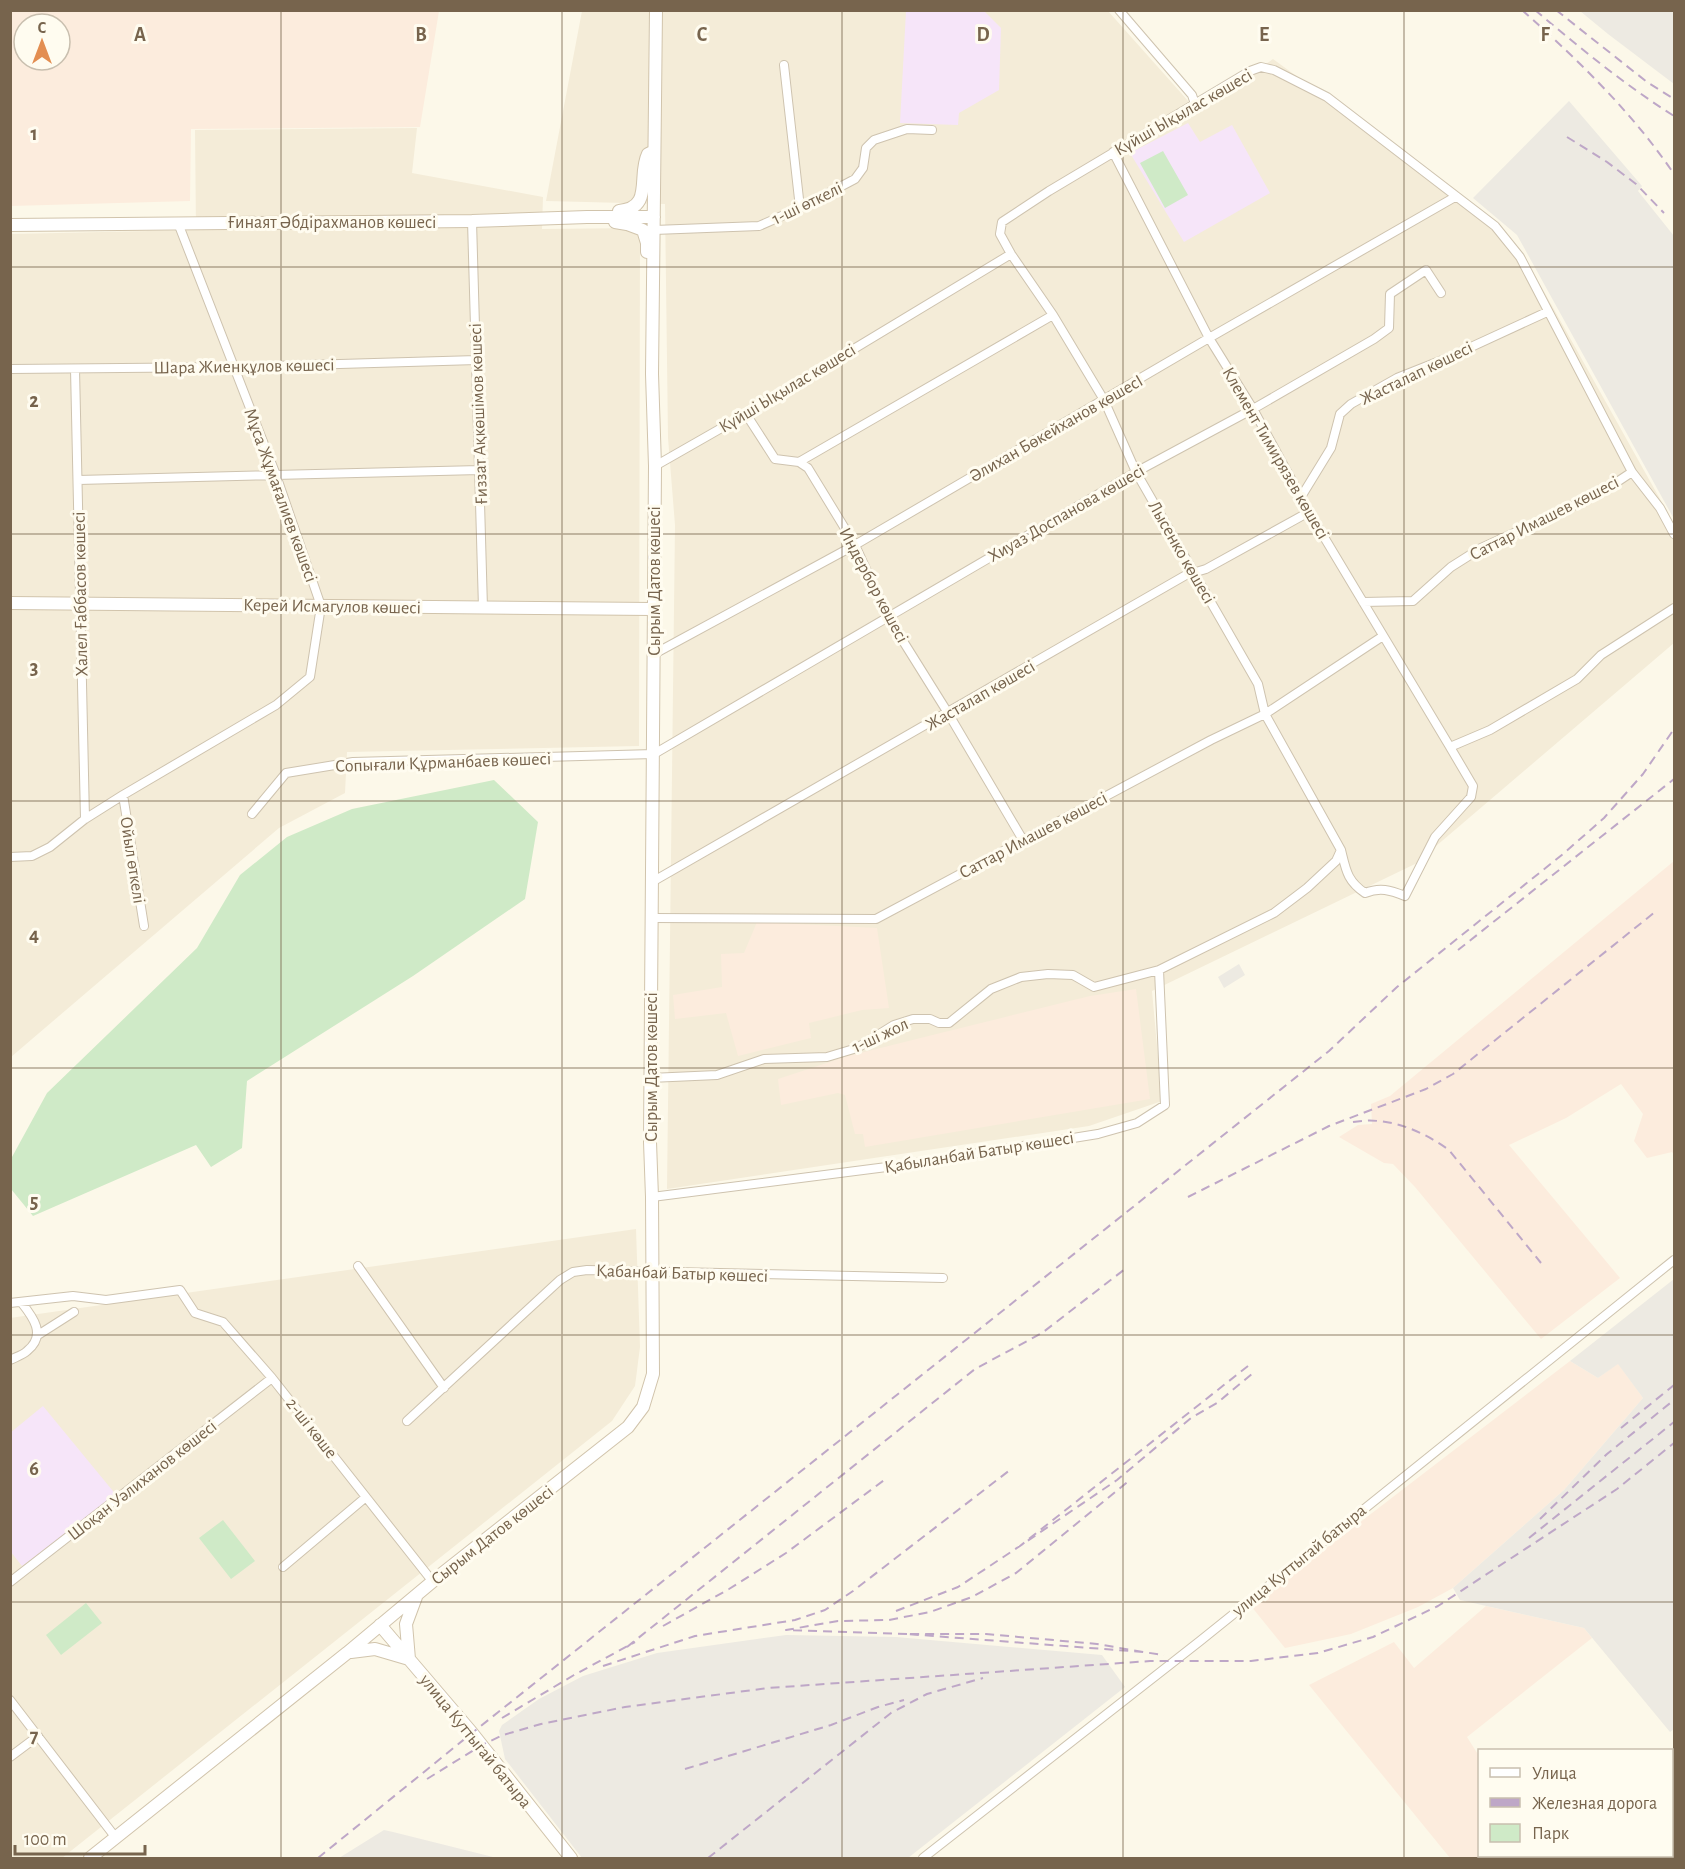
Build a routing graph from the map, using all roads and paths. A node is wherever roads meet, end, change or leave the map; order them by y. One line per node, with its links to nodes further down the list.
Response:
1 (656, 10): 6 (main road, Сырым Датов көшесі)
2 (1119, 10): 4 (street)
3 (784, 65): 9 (street)
4 (1195, 104): 7 (street, Күйші Ықылас көшесі); 8 (street, Күйші Ықылас көшесі)
5 (932, 130): 9 (street, 1-ші өткелі)
6 (654, 151): 10 (main road); 13 (main road, Сырым Датов көшесі)
7 (1113, 152): 15 (street, Күйші Ықылас көшесі); 21 (street, Клемент Тимирязев көшесі)
8 (1455, 196): 19 (street, Күйші Ықылас көшесі); 21 (street, Әлихан Бөкейханов көшесI)
9 (800, 208): 13 (street, 1-ші өткелі)
10 (587, 217): 11 (main road, Ғинаят Әбдірахманов көшесі); 13 (main road, Ғинаят Әбдірахманов көшесі); 17 (main road)
11 (472, 221): 12 (main road, Ғинаят Әбдірахманов көшесі); 22 (street, Ғиззат Ақкөшімов көшесi)
12 (178, 223): 14 (main road, Ғинаят Әбдірахманов көшесі); 23 (street, Мұса Жұмағалиев көшесі)
13 (654, 223): 17 (main road, Сырым Датов көшесі)
14 (10, 225)
15 (999, 226): 16 (street, Лысенко көшесі)
16 (1011, 254): 20 (street, Лысенко көшесі); 28 (street, Күйші Ықылас көшесі)
17 (655, 286): 30 (main road, Сырым Датов көшесі)
18 (1441, 293): 27 (street, Хиуаз Доспанова көшесі)
19 (1547, 312): 33 (street, Күйші Ықылас көшесі); 36 (street, Жасталап көшесі)
20 (1053, 315): 26 (street, Лысенко көшесі); 29 (street)
21 (1209, 338): 26 (street, Әлихан Бөкейханов көшесI); 27 (street, Клемент Тимирязев көшесі)
22 (477, 360): 23 (street, Шара Жиенқұлов көшесі); 31 (street, Ғиззат Ақкөшімов көшесi)
23 (233, 367): 25 (street, Шара Жиенқұлов көшесі); 34 (street, Мұса Жұмағалиев көшесі)
24 (10, 369): 25 (street, Шара Жиенқұлов көшесі)
25 (75, 369): 35 (street, Халел Ғаббасов көшесі)
26 (1104, 400): 32 (street, Лысенко көшесі); 39 (street, Әлихан Бөкейханов көшесI)
27 (1253, 409): 32 (street, Хиуаз Доспанова көшесі); 36 (street, Клемент Тимирязев көшесі)
28 (746, 414): 29 (street); 30 (street, Күйші Ықылас көшесі)
29 (799, 462): 39 (street, Индербор көшесі)
30 (655, 466): 47 (main road, Сырым Датов көшесі)
31 (480, 470): 34 (street); 45 (street, Ғиззат Ақкөшімов көшесi)
32 (1136, 472): 40 (street, Лысенко көшесі); 48 (street, Хиуаз Доспанова көшесі)
33 (1632, 472): 38 (street, Күйші Ықылас көшесі); 41 (street, Саттар Имашев көшесі)
34 (276, 475): 35 (street); 44 (street, Мұса Жұмағалиев көшесі)
35 (78, 480): 43 (street, Халел Ғаббасов көшесі)
36 (1301, 497): 37 (street, Клемент Тимирязев көшесі)
37 (1310, 512): 40 (street, Жасталап көшесі); 41 (street, Клемент Тимирязев көшесі)
38 (1674, 534)
39 (855, 545): 48 (street, Индербор көшесі); 50 (street, Әлихан Бөкейханов көшесI)
40 (1195, 572): 51 (street, Жасталап көшесі); 52 (street, Лысенко көшесі)
41 (1363, 602): 49 (street, Клемент Тимирязев көшесі)
42 (10, 603): 43 (main road, Керей Исмагулов көшесі)
43 (81, 604): 44 (main road, Керей Исмагулов көшесі); 57 (street, Халел Ғаббасов көшесі)
44 (321, 606): 45 (main road, Керей Исмагулов көшесі); 55 (street, Мұса Жұмағалиев көшесі)
45 (483, 608): 47 (main road, Керей Исмагулов көшесі)
46 (1674, 608): 53 (street)
47 (653, 609): 50 (main road, Сырым Датов көшесі)
48 (888, 617): 51 (street, Индербор көшесі); 54 (street, Хиуаз Доспанова көшесі)
49 (1383, 636): 52 (street, Саттар Имашев көшесі); 53 (street, Клемент Тимирязев көшесі)
50 (654, 654): 54 (main road, Сырым Датов көшесі)
51 (948, 713): 58 (street, Индербор көшесі); 61 (street, Жасталап көшесі)
52 (1265, 714): 58 (street, Саттар Имашев көшесі); 59 (street, Лысенко көшесі)
53 (1450, 747): 59 (street)
54 (654, 754): 56 (street, Сопығали Құрманбаев көшесі); 61 (main road, Сырым Датов көшесі)
55 (123, 795): 57 (street, Мұса Жұмағалиев көшесі); 63 (street, Ойыл өткелі)
56 (252, 814)
57 (85, 819): 60 (street, Мұса Жұмағалиев көшесі)
58 (1023, 840): 62 (street, Саттар Имашев көшесі)
59 (1341, 849): 64 (street)
60 (10, 857)
61 (652, 882): 62 (main road, Сырым Датов көшесі)
62 (652, 918): 65 (main road, Сырым Датов көшесі)
63 (144, 926)
64 (1159, 970): 65 (street, 1-ші жол); 66 (street, Қабыланбай Батыр көшесі)
65 (650, 1078): 66 (main road, Сырым Датов көшесі)
66 (652, 1197): 69 (main road, Сырым Датов көшесі)
67 (1674, 1260): 93 (street, улица Куттыгай батыра)
68 (358, 1266): 77 (street)
69 (652, 1273): 70 (street, Қабанбай Батыр көшесі); 77 (street, Қабанбай Батыр көшесі); 82 (main road, Сырым Датов көшесі)
70 (943, 1278)
71 (21, 1302): 72 (street); 74 (street); 76 (street, 2-ші көше)
72 (10, 1303)
73 (74, 1312): 74 (street)
74 (38, 1335): 75 (street)
75 (10, 1360)
76 (272, 1378): 79 (street, 2-ші көше); 81 (street, Шоқан Уәлиханов көшесі)
77 (444, 1388): 78 (street, Қабанбай Батыр көшесі)
78 (407, 1421)
79 (366, 1497): 80 (street); 82 (street, 2-ші көше)
80 (283, 1567)
81 (10, 1582)
82 (433, 1582): 83 (main road, Сырым Датов көшесі)
83 (417, 1595): 84 (main road, Сырым Датов көшесі); 86 (main road)
84 (380, 1625): 85 (main road, Сырым Датов көшесі); 86 (main road, улица Куттыгай батыра)
85 (347, 1653): 86 (main road); 90 (main road, Сырым Датов көшесі)
86 (409, 1659): 92 (main road, улица Куттыгай батыра)
87 (10, 1700): 88 (street)
88 (38, 1736): 89 (street); 90 (street)
89 (10, 1757)
90 (116, 1838): 91 (main road, Сырым Датов көшесі)
91 (90, 1858)
92 (571, 1858)
93 (923, 1858)

